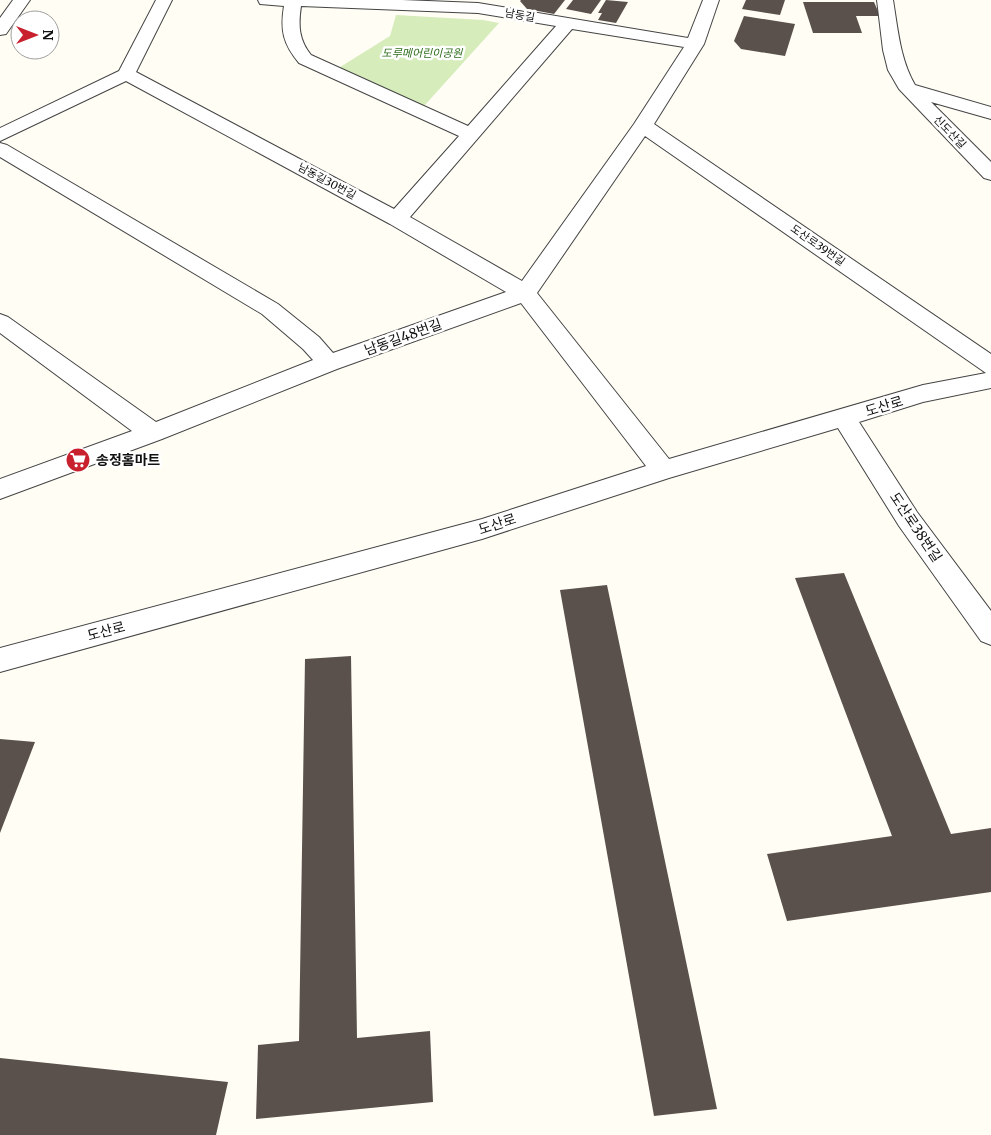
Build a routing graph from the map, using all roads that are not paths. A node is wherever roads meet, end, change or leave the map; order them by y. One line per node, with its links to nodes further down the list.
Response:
1 (22, 0): 9 (street)
2 (164, 0): 11 (street)
3 (266, 0): 6 (street, 남동길)
4 (711, 0): 10 (street)
5 (886, 0): 12 (street, 신도산길)
6 (293, 1): 7 (street, 남동길); 16 (street)
7 (482, 4): 8 (street, 남동길)
8 (566, 24): 10 (street, 남동길); 16 (street)
9 (0, 30)
10 (695, 44): 14 (street)
11 (126, 74): 15 (street); 19 (street, 남동길30번길)
12 (908, 89): 13 (street, 신도산길); 18 (street, 신도산길)
13 (991, 113)
14 (643, 126): 20 (street); 23 (street, 도산로39번길)
15 (0, 134)
16 (472, 135): 19 (street)
17 (0, 149): 22 (street)
18 (991, 174)
19 (397, 218): 20 (street, 남동길30번길)
20 (525, 293): 22 (street, 남동길48번길); 27 (street)
21 (0, 322): 26 (street)
22 (329, 363): 26 (street, 남동길48번길)
23 (991, 366)
24 (991, 380): 25 (street, 도산로)
25 (844, 418): 27 (street, 도산로); 29 (street, 도산로38번길)
26 (153, 433): 28 (street, 남동길48번길)
27 (663, 470): 30 (street, 도산로)
28 (0, 489)
29 (991, 633)
30 (0, 660)

